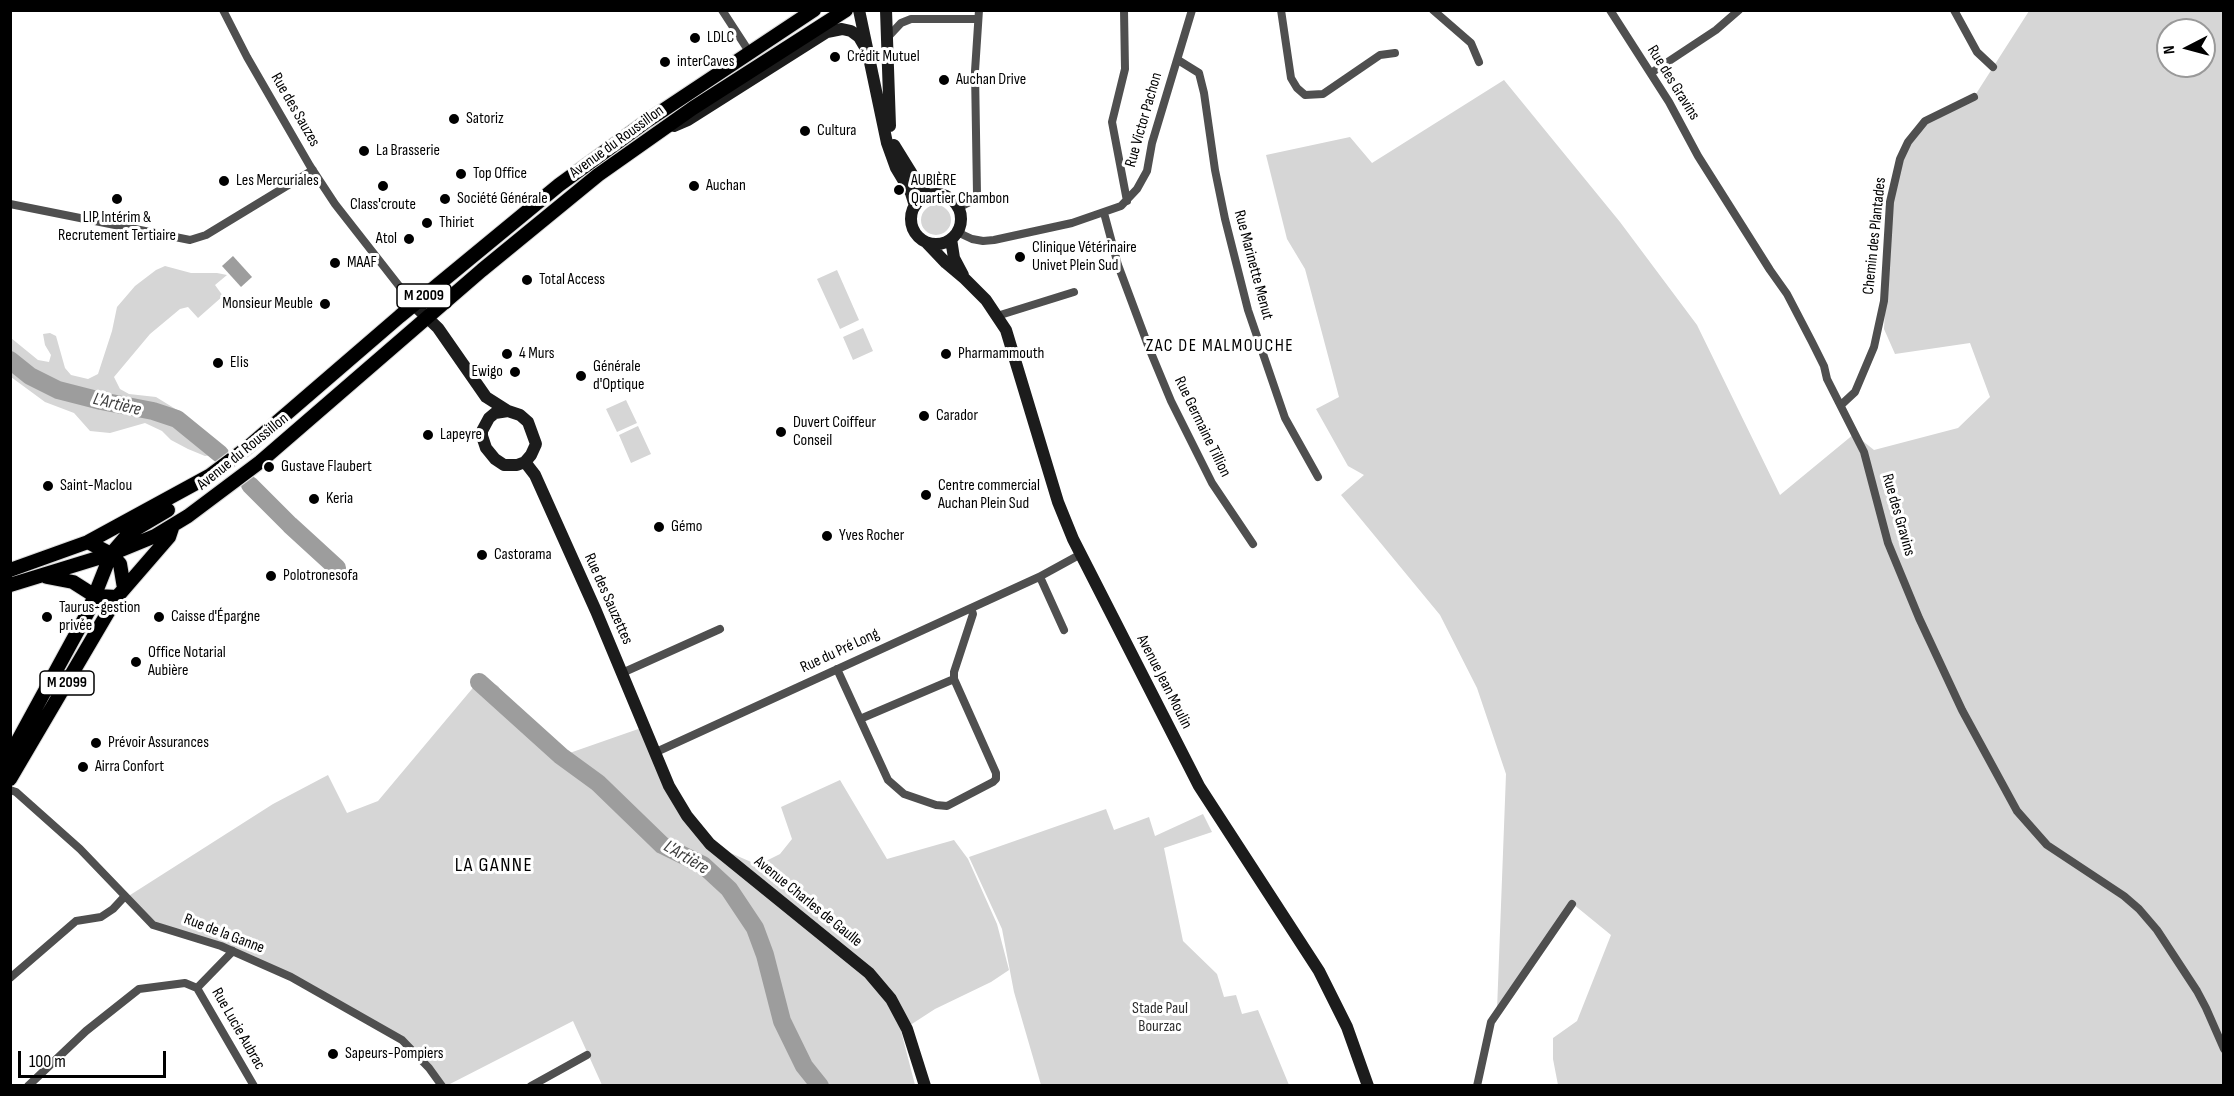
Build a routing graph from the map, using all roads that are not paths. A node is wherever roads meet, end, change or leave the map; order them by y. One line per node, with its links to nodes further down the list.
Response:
1 (223, 10): 26 (street, Rue des Sauzes)
2 (722, 10): 17 (street)
3 (814, 10): 17 (main road, Avenue du Roussillon / M 2009)
4 (846, 10): 15 (main road, Avenue du Roussillon / M 2009)
5 (859, 10): 19 (main road)
6 (886, 10): 16 (main road)
7 (1124, 10): 28 (street)
8 (1192, 10): 20 (street, Rue Victor Pachon)
9 (1281, 10): 18 (street)
10 (1433, 10): 21 (street)
11 (1610, 10): 23 (street, Rue des Gravins)
12 (1739, 10): 23 (street)
13 (1954, 10): 22 (street)
14 (978, 15): 16 (street); 31 (street)
15 (815, 35): 19 (main road); 25 (main road, Avenue du Roussillon / M 2009); 25 (main road)
16 (887, 38): 27 (main road)
17 (750, 52): 37 (main road, Avenue du Roussillon / M 2009)
18 (1395, 53)
19 (869, 54): 30 (main road)
20 (1178, 60): 28 (street, Rue Victor Pachon); 46 (street, Rue Marinette Menut)
21 (1479, 62)
22 (1993, 67)
23 (1651, 73): 41 (street, Rue des Gravins)
24 (1974, 97): 41 (street, Chemin des Plantades)
25 (656, 133): 39 (main road, Avenue du Roussillon / M 2009)
26 (314, 170): 29 (street); 37 (street, Rue des Sauzes)
27 (929, 196): 30 (main road); 31 (main road)
28 (1126, 201): 32 (street, Rue Victor Pachon)
29 (10, 204)
30 (915, 206): 34 (main road)
31 (958, 208): 33 (main road)
32 (1104, 213): 33 (street, Rue Victor Pachon); 49 (street, Rue Germaine Tillion)
33 (954, 235): 34 (main road); 35 (main road, Avenue Jean Moulin)
34 (927, 243): 35 (main road, Avenue Jean Moulin)
35 (966, 279): 38 (main road, Avenue Jean Moulin)
36 (1074, 292): 38 (street)
37 (414, 305): 39 (main road); 45 (main road, Avenue du Roussillon / M 2009)
38 (997, 316): 50 (main road, Avenue Jean Moulin)
39 (428, 317): 40 (main road); 47 (main road, Avenue du Roussillon / M 2009)
40 (486, 397): 42 (main road); 43 (main road)
41 (1841, 405): 74 (street, Rue des Gravins)
42 (508, 411): 43 (main road); 44 (main road)
43 (489, 418): 44 (main road)
44 (525, 462): 62 (main road, Rue des Sauzettes)
45 (209, 476): 48 (main road, M 2009); 51 (main road, M 2099)
46 (1318, 477)
47 (173, 525): 51 (main road, M 2009); 56 (main road, M 2099)
48 (88, 542): 51 (main road); 52 (main road, M 2009)
49 (1253, 544)
50 (1081, 554): 54 (street, Rue du Pré Long); 81 (main road, Avenue Jean Moulin)
51 (111, 555): 53 (main road, M 2009); 56 (main road); 57 (main road, M 2099)
52 (10, 570)
53 (42, 576): 55 (main road, M 2009); 57 (main road)
54 (1040, 577): 58 (street, Rue du Pré Long); 60 (street)
55 (10, 585)
56 (120, 593): 57 (main road); 67 (main road, M 2099)
57 (95, 596): 66 (main road, M 2099)
58 (971, 608): 61 (street, Rue du Pré Long); 63 (street)
59 (720, 629): 62 (street)
60 (1064, 630)
61 (837, 669): 64 (street); 65 (street, Rue du Pré Long)
62 (622, 673): 65 (main road, Rue des Sauzettes)
63 (954, 679): 64 (street); 64 (street)
64 (860, 720)
65 (654, 753): 80 (main road, Avenue Charles de Gaulle)
66 (10, 755)
67 (10, 779)
68 (10, 790): 69 (street, Rue de la Ganne)
69 (125, 896): 71 (street, Rue de la Ganne); 72 (street)
70 (1572, 904): 82 (street)
71 (233, 951): 73 (street); 79 (street, Rue de la Ganne)
72 (10, 978)
73 (197, 988): 77 (street); 78 (street, Rue Lucie Aubrac)
74 (2223, 1049)
75 (587, 1055): 76 (street)
76 (537, 1084)
77 (28, 1086)
78 (254, 1086)
79 (442, 1086)
80 (925, 1086)
81 (1368, 1086)
82 (1477, 1086)

